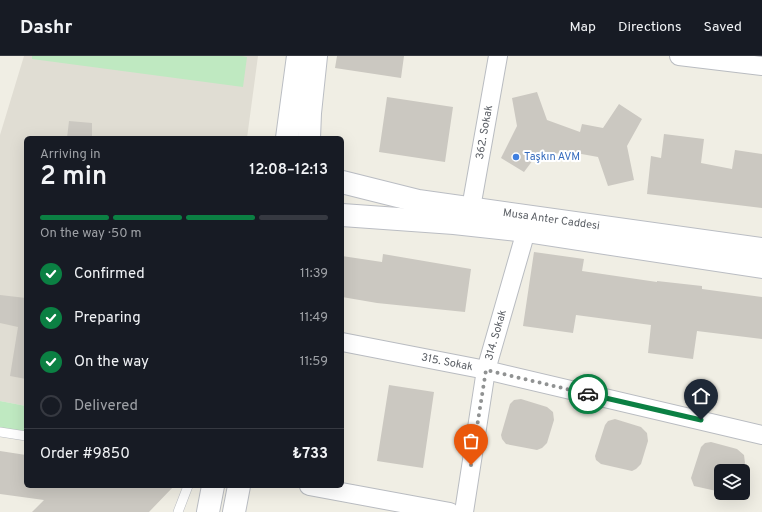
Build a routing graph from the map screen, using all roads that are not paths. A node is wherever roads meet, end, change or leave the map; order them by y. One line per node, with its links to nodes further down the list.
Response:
1 (298, 56): 6 (main road)
2 (316, 56): 7 (main road)
3 (498, 56): 9 (street, 362. Sokak)
4 (679, 56): 5 (street)
5 (762, 66)
6 (287, 136)
7 (309, 136)
8 (344, 182): 9 (main road, Musa Anter Caddesi)
9 (471, 208): 12 (main road, Musa Anter Caddesi)
10 (344, 216): 11 (main road, Musa Anter Caddesi)
11 (526, 231): 13 (main road, Musa Anter Caddesi); 15 (street, 314. Sokak)
12 (762, 249)
13 (762, 267)
14 (344, 342): 15 (street, 315. Sokak)
15 (486, 370): 17 (street, 315. Sokak); 27 (street, 314. Sokak)
16 (0, 432): 18 (lane)
17 (762, 435)
18 (24, 436)
19 (187, 488): 23 (lane)
20 (213, 488): 24 (main road)
21 (239, 488): 25 (main road)
22 (319, 488): 26 (street)
23 (178, 512)
24 (208, 512)
25 (234, 512)
26 (450, 512)
27 (464, 512)

